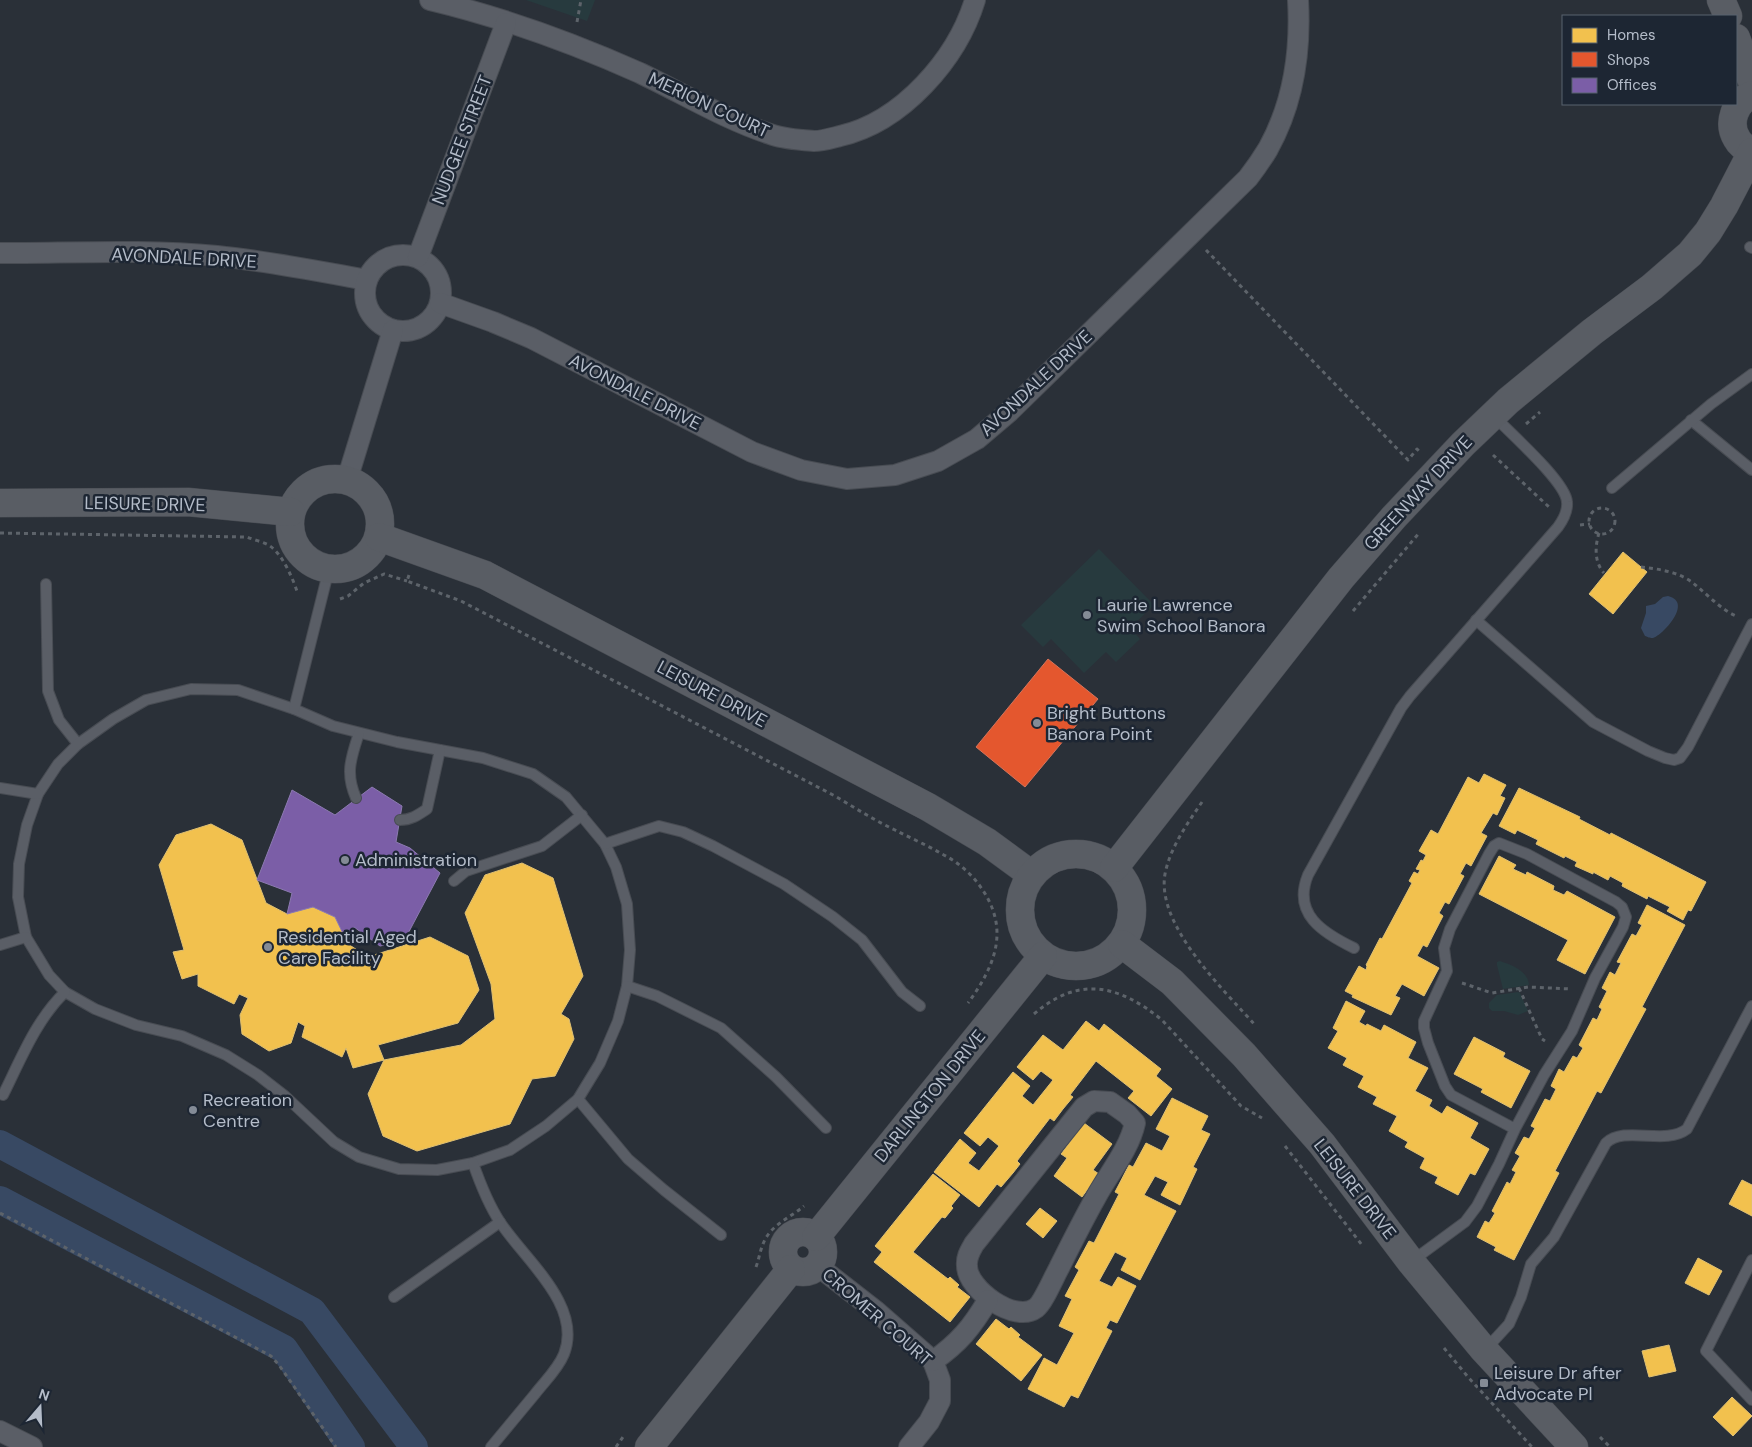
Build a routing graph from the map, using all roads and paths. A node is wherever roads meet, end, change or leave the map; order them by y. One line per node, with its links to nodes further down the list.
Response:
1 (430, 0): 6 (street, MERION COURT)
2 (975, 0): 6 (street, MERION COURT)
3 (1298, 0): 11 (street, AVONDALE DRIVE)
4 (1721, 0): 5 (street)
5 (1728, 15)
6 (506, 22): 13 (street, NUDGEE STREET)
7 (1737, 41): 8 (street)
8 (1752, 81)
9 (1752, 95): 10 (street)
10 (1752, 152): 19 (street, GREENWAY DRIVE)
11 (1191, 235): 15 (street, AVONDALE DRIVE); 23 (path)
12 (0, 253): 14 (street, AVONDALE DRIVE)
13 (418, 258): 14 (street); 15 (street)
14 (367, 280): 16 (street)
15 (440, 302): 16 (street)
16 (393, 330): 25 (street)
17 (1752, 374): 20 (lane)
18 (1543, 410): 21 (path)
19 (1493, 415): 21 (lane); 23 (street, GREENWAY DRIVE)
20 (1691, 420): 24 (lane); 26 (lane)
21 (1513, 436): 29 (lane)
22 (1487, 461): 29 (path)
23 (1438, 469): 58 (street, GREENWAY DRIVE)
24 (1752, 470)
25 (348, 480): 28 (street); 34 (street)
26 (1612, 488)
27 (0, 503): 28 (street, LEISURE DRIVE)
28 (290, 512): 37 (street)
29 (1564, 518): 30 (path); 45 (lane)
30 (1590, 524): 33 (path); 33 (path)
31 (1423, 529): 43 (path)
32 (0, 533): 41 (path)
33 (1598, 533): 38 (path)
34 (379, 537): 35 (street, LEISURE DRIVE); 37 (street)
35 (419, 551): 39 (path); 59 (street, LEISURE DRIVE)
36 (1642, 567): 44 (path)
37 (329, 569): 47 (lane)
38 (1604, 573)
39 (407, 581): 42 (path); 72 (path)
40 (46, 584): 49 (lane)
41 (298, 594)
42 (335, 602)
43 (1350, 613)
44 (1739, 618)
45 (1476, 620): 46 (lane); 64 (lane)
46 (1752, 624)
47 (294, 709): 48 (lane); 49 (lane)
48 (359, 733): 50 (lane); 54 (lane)
49 (78, 744): 52 (lane)
50 (440, 750): 55 (lane); 56 (lane)
51 (0, 788): 52 (lane)
52 (38, 794): 61 (lane)
53 (1206, 797): 75 (path)
54 (356, 798)
55 (582, 815): 57 (lane); 60 (lane)
56 (400, 820)
57 (605, 844): 67 (lane); 71 (lane)
58 (1114, 868): 59 (street); 62 (street)
59 (1032, 875): 65 (street)
60 (454, 880)
61 (26, 937): 63 (lane); 69 (lane)
62 (1122, 944): 65 (street); 91 (street, LEISURE DRIVE)
63 (0, 945)
64 (1354, 948)
65 (1043, 956): 88 (street, DARLINGTON DRIVE)
66 (1444, 980): 68 (path); 70 (lane); 81 (lane)
67 (627, 986): 78 (lane); 80 (lane)
68 (1519, 988): 70 (path); 76 (path)
69 (65, 992): 77 (lane); 83 (lane)
70 (1588, 993): 76 (lane)
71 (920, 1006)
72 (966, 1006)
73 (1752, 1006): 98 (lane)
74 (1034, 1014): 79 (path)
75 (1255, 1025)
76 (1559, 1050): 81 (lane)
77 (3, 1095)
78 (578, 1099): 83 (lane); 87 (lane)
79 (1265, 1120)
80 (826, 1128)
81 (1515, 1129): 91 (lane)
82 (1282, 1142): 89 (path)
83 (473, 1163): 86 (lane)
84 (810, 1202): 94 (path)
85 (0, 1213): 105 (path)
86 (500, 1222): 95 (lane); 106 (lane)
87 (721, 1235)
88 (816, 1237): 92 (street); 93 (street)
89 (1364, 1247)
90 (1752, 1260): 100 (lane)
91 (1411, 1262): 98 (street, LEISURE DRIVE)
92 (818, 1266): 93 (street); 99 (street, CROMER COURT)
93 (791, 1269): 103 (street)
94 (752, 1274)
95 (394, 1297)
96 (988, 1300): 96 (street); 99 (street)
97 (1443, 1347): 109 (path)
98 (1484, 1350): 102 (street, LEISURE DRIVE)
99 (933, 1361): 108 (street, CROMER COURT)
100 (1752, 1400)
101 (0, 1430): 104 (street)
102 (1584, 1439): 110 (path)
103 (638, 1440): 107 (path)
104 (32, 1447)
105 (336, 1447)
106 (491, 1447)
107 (616, 1447)
108 (909, 1447)
109 (1532, 1447)
110 (1610, 1447)

